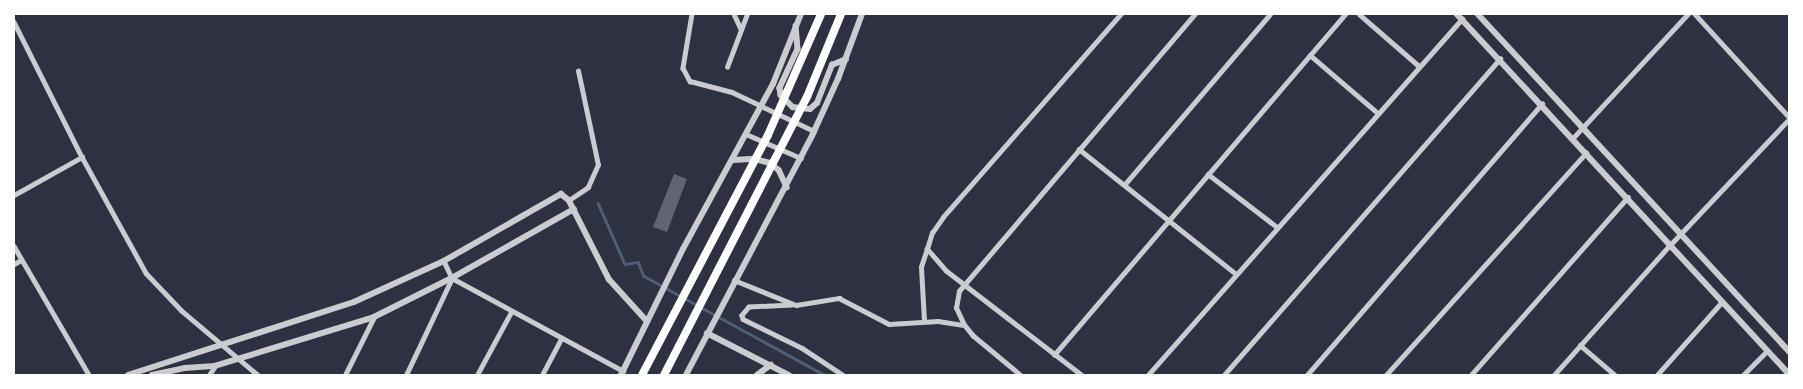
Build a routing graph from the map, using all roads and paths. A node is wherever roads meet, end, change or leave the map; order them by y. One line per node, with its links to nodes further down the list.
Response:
1 (692, 14): 28 (street)
2 (734, 14): 20 (street)
3 (748, 14): 20 (street)
4 (801, 14): 19 (street)
5 (821, 14): 89 (main road)
6 (841, 14): 90 (main road)
7 (862, 14): 23 (street)
8 (1121, 14): 52 (street)
9 (1195, 14): 35 (street)
10 (1270, 14): 41 (street)
11 (1345, 14): 21 (street)
12 (1359, 14): 24 (street)
13 (1457, 14): 17 (street)
14 (1478, 14): 31 (street)
15 (1688, 14): 31 (street)
16 (1695, 14): 30 (street)
17 (1462, 19): 22 (street); 24 (street)
18 (14, 22): 37 (street)
19 (796, 26): 23 (street); 28 (street)
20 (741, 29): 25 (street)
21 (1310, 54): 29 (street); 40 (street)
22 (1501, 58): 27 (street); 99 (street)
23 (846, 59): 32 (street)
24 (1419, 66): 29 (street)
25 (727, 67)
26 (578, 71): 45 (street)
27 (1542, 104): 34 (street); 100 (street)
28 (762, 105): 32 (street); 33 (street)
29 (1378, 113): 48 (street)
30 (1789, 118): 49 (street)
31 (1583, 128): 34 (street); 49 (street)
32 (814, 131): 38 (street)
33 (746, 134): 38 (street); 39 (street)
34 (1573, 138): 36 (street)
35 (1079, 149): 41 (street); 59 (street)
36 (1586, 153): 44 (street); 101 (street)
37 (82, 157): 43 (street); 69 (street)
38 (801, 158): 42 (street)
39 (733, 160): 42 (street); 64 (street)
40 (1208, 174): 47 (street); 48 (street)
41 (1125, 184): 47 (street)
42 (786, 186): 58 (street)
43 (14, 195)
44 (1628, 197): 50 (street); 102 (street)
45 (569, 200): 46 (street); 54 (street)
46 (574, 209): 57 (street); 64 (street)
47 (1169, 220): 56 (street); 73 (street)
48 (1277, 227): 56 (street)
49 (1682, 234): 50 (street); 72 (street)
50 (1670, 244): 60 (street); 70 (street)
51 (14, 246): 53 (street)
52 (927, 249): 59 (street); 65 (street)
53 (21, 260): 55 (street); 80 (street)
54 (444, 261): 57 (street); 69 (street)
55 (14, 264)
56 (1236, 274): 98 (street)
57 (452, 278): 62 (street); 63 (street); 86 (street)
58 (734, 280): 61 (street); 67 (street)
59 (962, 284): 66 (street); 73 (street)
60 (1721, 303): 71 (street); 105 (street)
61 (796, 305): 65 (street); 94 (street)
62 (511, 312): 68 (street); 87 (street)
63 (374, 317): 74 (street); 85 (street)
64 (647, 321): 78 (street)
65 (924, 321): 66 (street)
66 (964, 326): 95 (street)
67 (707, 333): 75 (street); 91 (street)
68 (561, 339): 78 (street); 88 (street)
69 (219, 344): 74 (street); 81 (street)
70 (1580, 345): 103 (street); 104 (street)
71 (1766, 351): 79 (street); 106 (street)
72 (1789, 351)
73 (1054, 355): 77 (street)
74 (238, 356): 76 (street); 84 (street)
75 (771, 365): 92 (street); 93 (street)
76 (215, 366): 82 (street); 83 (street)
77 (1075, 370): 96 (street); 97 (street)
78 (622, 373)
79 (1789, 374)
80 (89, 375)
81 (128, 375)
82 (152, 375)
83 (209, 375)
84 (258, 375)
85 (345, 375)
86 (406, 375)
87 (477, 375)
88 (542, 375)
89 (642, 375)
90 (664, 375)
91 (686, 375)
92 (758, 375)
93 (789, 375)
94 (843, 375)
95 (1020, 375)
96 (1070, 375)
97 (1081, 375)
98 (1148, 375)
99 (1224, 375)
100 (1307, 375)
101 (1386, 375)
102 (1471, 375)
103 (1554, 375)
104 (1615, 375)
105 (1656, 375)
106 (1743, 375)

